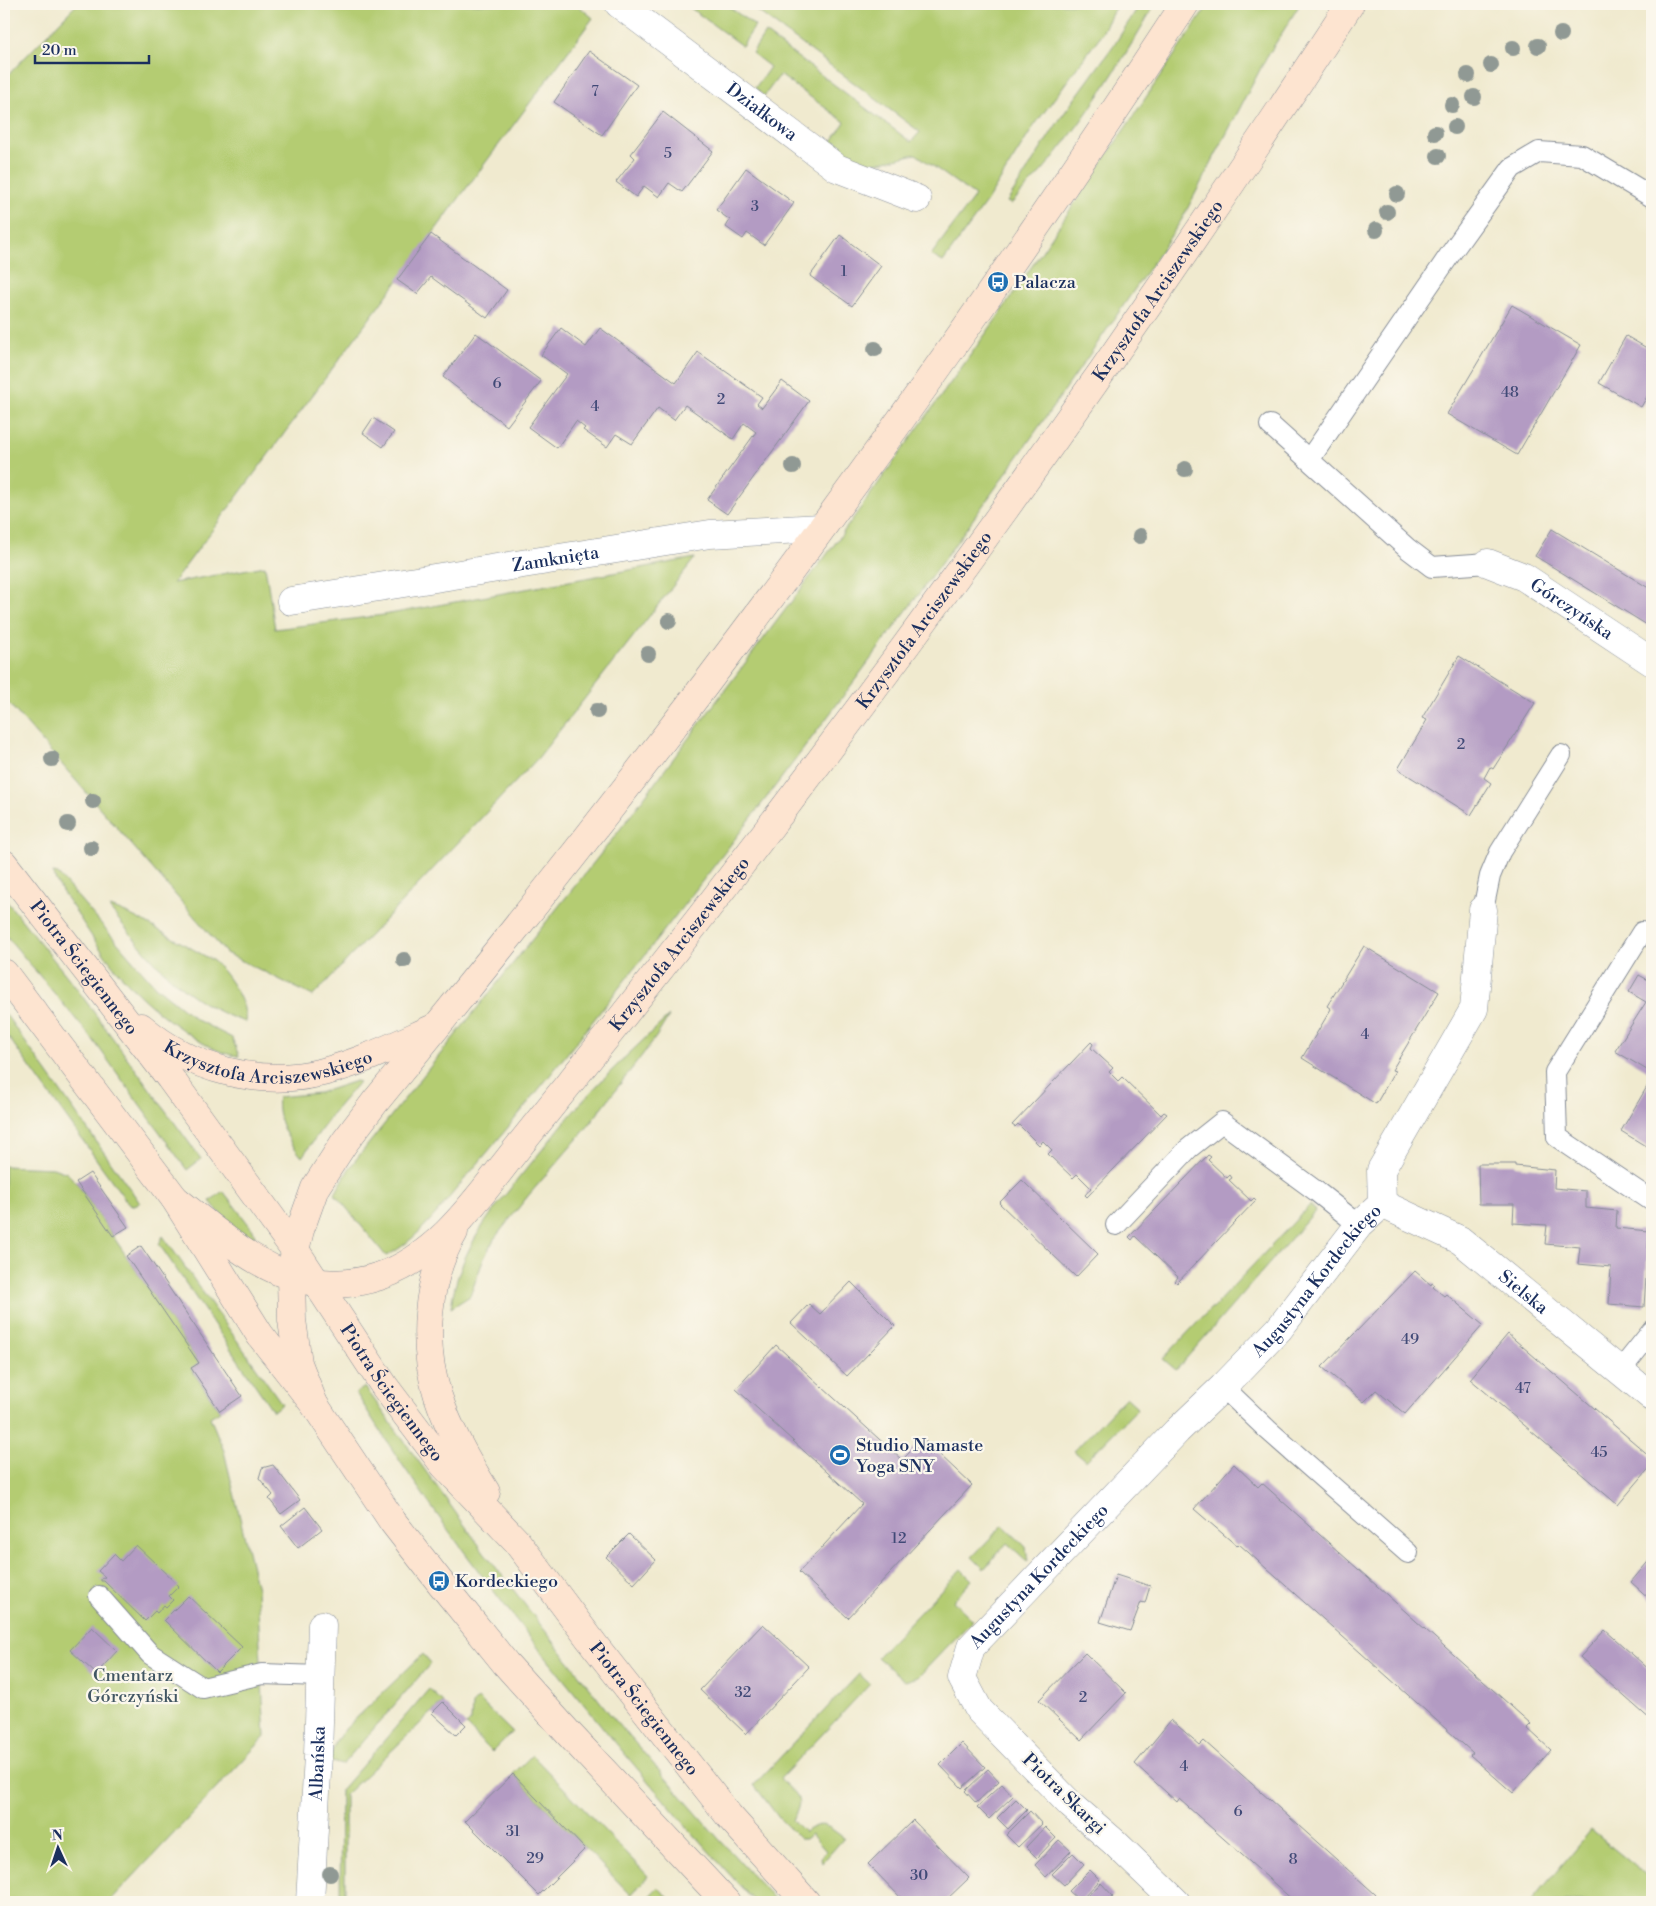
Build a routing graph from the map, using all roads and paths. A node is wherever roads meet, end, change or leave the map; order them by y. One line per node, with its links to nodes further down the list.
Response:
1 (618, 4): 5 (street, Działkowa)
2 (1185, 4): 8 (main road, Krzysztofa Arciszewskiego)
3 (1349, 8): 22 (main road, Krzysztofa Arciszewskiego)
4 (1652, 197): 7 (lane)
5 (917, 199)
6 (1270, 425): 7 (lane)
7 (1309, 460): 9 (lane)
8 (821, 528): 10 (street, Zamknięta); 18 (main road, Krzysztofa Arciszewskiego)
9 (1488, 563): 11 (street, Górczyńska)
10 (291, 601)
11 (1652, 662)
12 (1561, 755): 14 (lane, Augustyna Kordeckiego)
13 (4, 864): 17 (main road, Piotra Ściegiennego)
14 (1483, 910): 21 (street, Augustyna Kordeckiego)
15 (1642, 932): 20 (lane)
16 (4, 973): 19 (main road)
17 (109, 1000): 18 (main road, Krzysztofa Arciszewskiego); 25 (main road, Piotra Ściegiennego)
18 (436, 1027): 25 (main road, Krzysztofa Arciszewskiego)
19 (175, 1199): 26 (main road, Krzysztofa Arciszewskiego); 31 (main road)
20 (1652, 1201)
21 (1382, 1204): 24 (street, Augustyna Kordeckiego); 28 (street, Sielska)
22 (465, 1213): 26 (main road, Krzysztofa Arciszewskiego); 32 (main road, Krzysztofa Arciszewskiego)
23 (1116, 1224): 24 (lane)
24 (1359, 1225): 29 (street, Augustyna Kordeckiego)
25 (295, 1250): 26 (main road, Piotra Ściegiennego)
26 (303, 1280): 31 (main road); 32 (main road, Piotra Ściegiennego)
27 (1652, 1331): 28 (lane)
28 (1620, 1371): 30 (street, Sielska)
29 (1223, 1387): 33 (lane); 37 (street, Augustyna Kordeckiego)
30 (1652, 1398)
31 (314, 1404): 39 (main road)
32 (517, 1542): 40 (main road, Piotra Ściegiennego)
33 (1408, 1553)
34 (99, 1596): 36 (lane)
35 (322, 1625): 36 (street, Albańska)
36 (320, 1676): 38 (street, Albańska)
37 (962, 1678): 41 (street, Piotra Skargi)
38 (310, 1902)
39 (726, 1902)
40 (806, 1902)
41 (1176, 1902)

